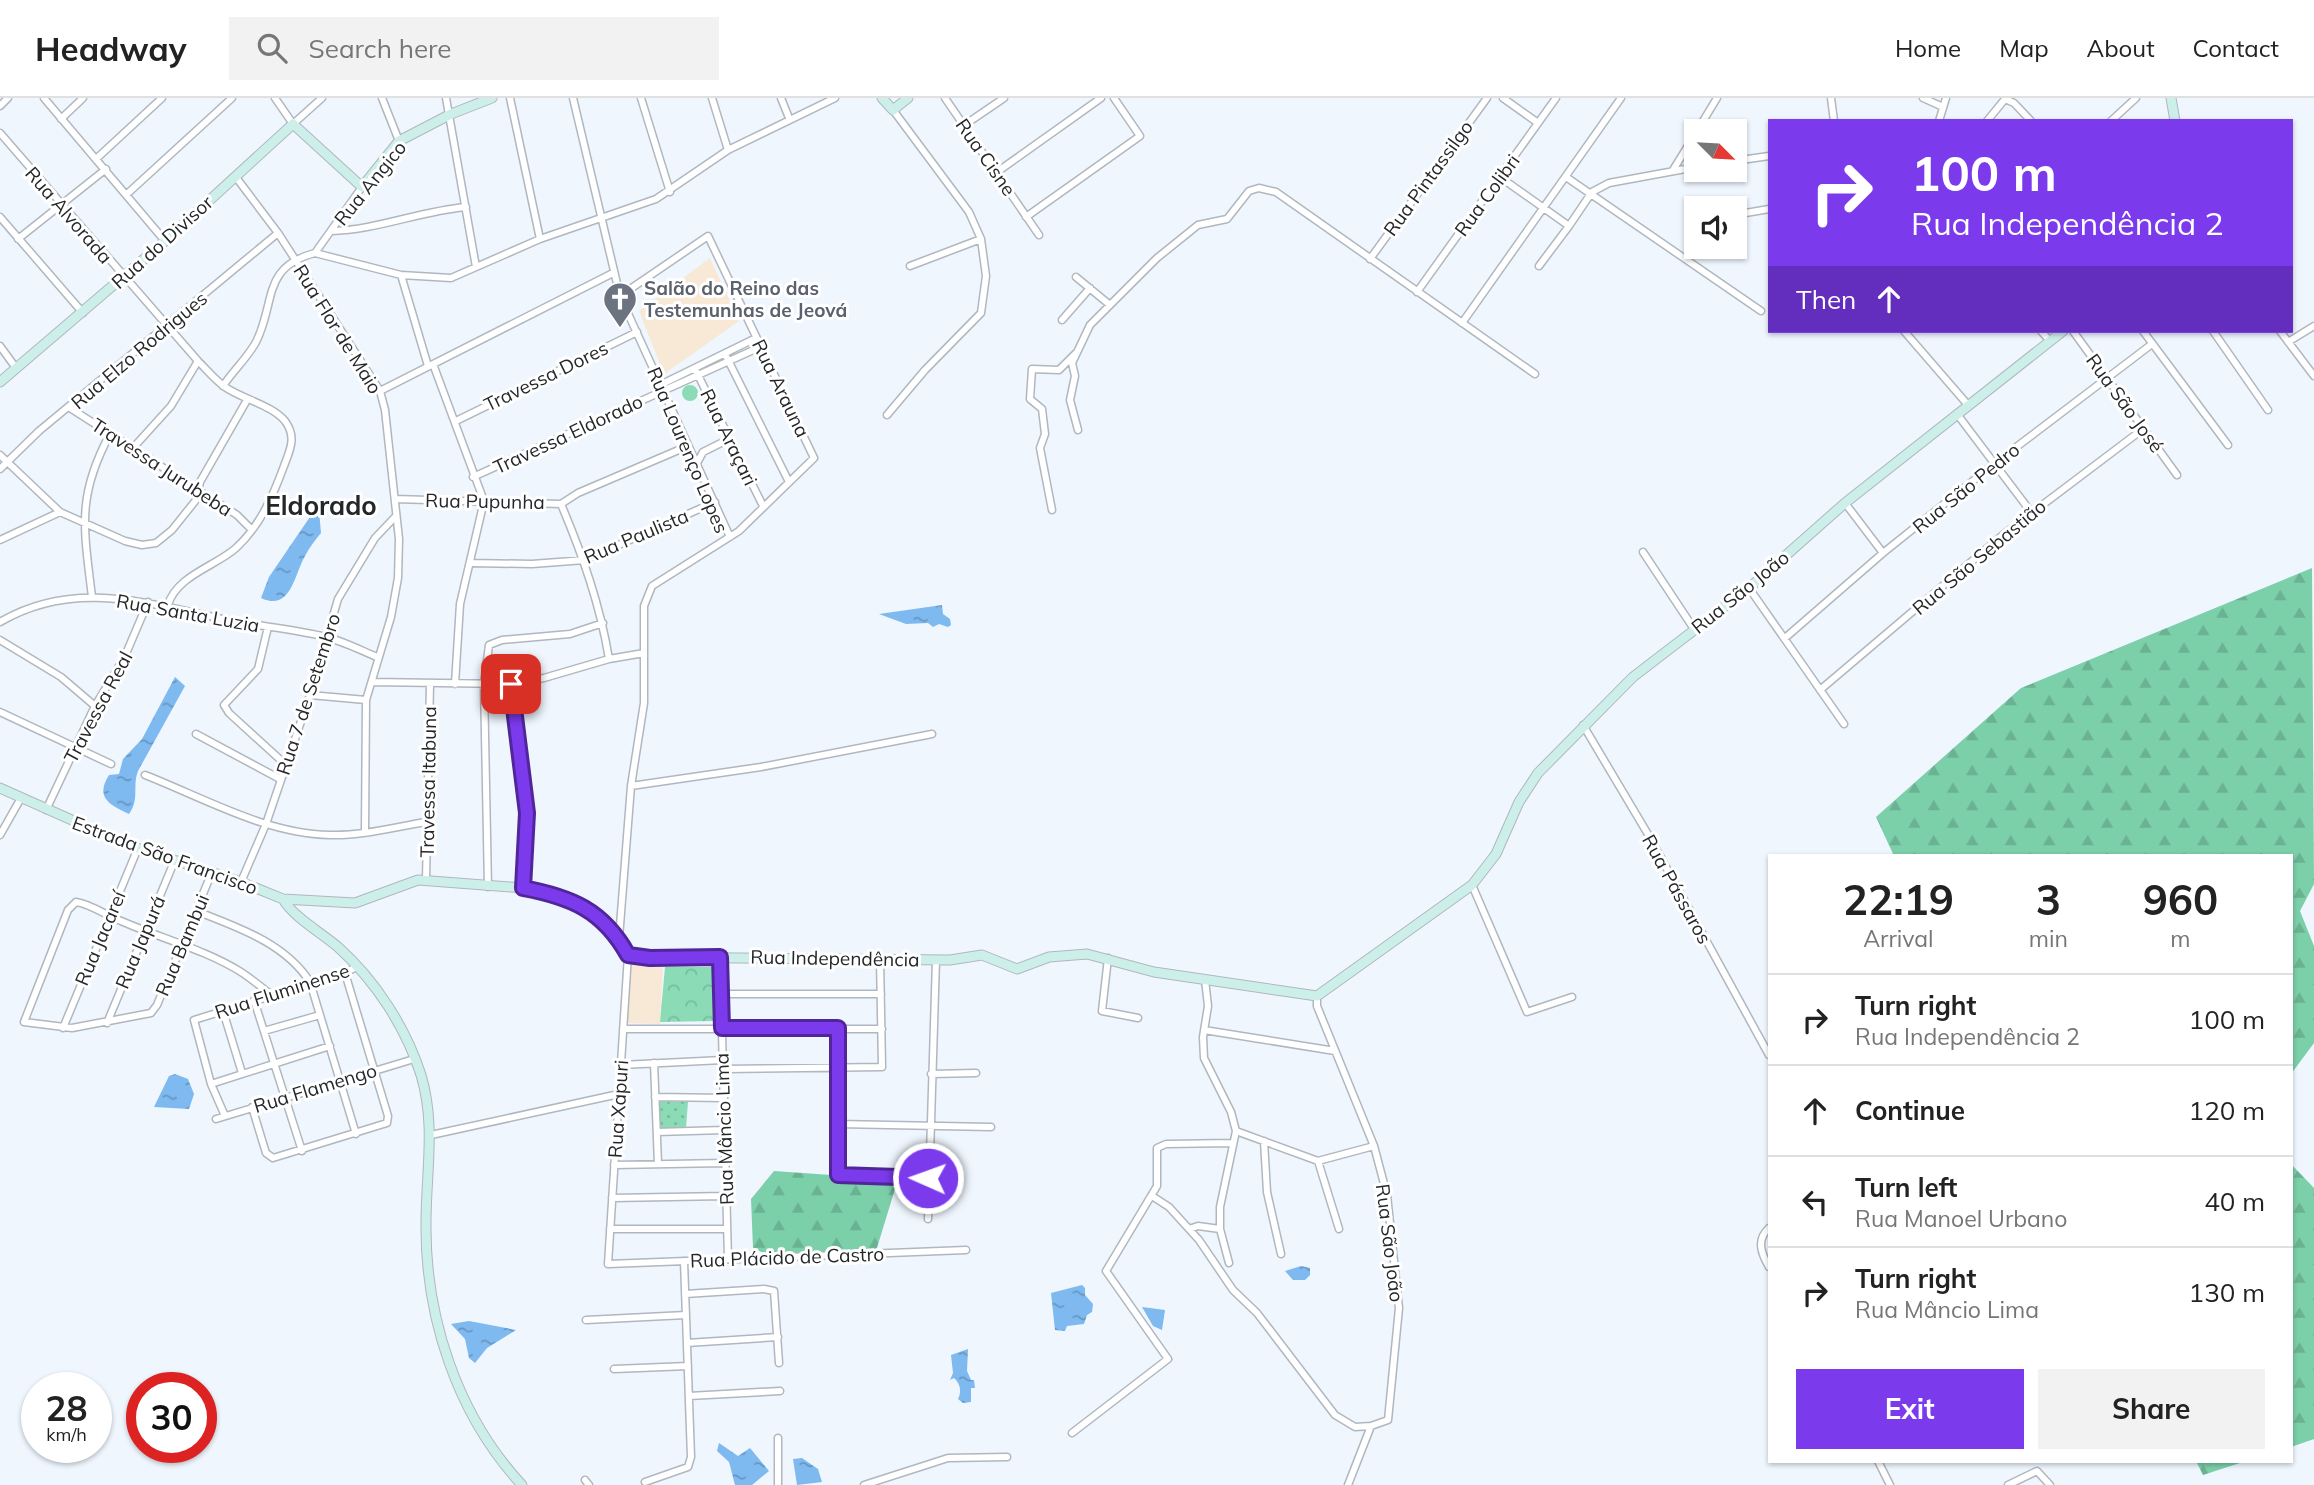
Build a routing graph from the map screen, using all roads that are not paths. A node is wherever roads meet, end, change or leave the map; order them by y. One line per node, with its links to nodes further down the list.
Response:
1 (8, 98): 33 (street)
2 (44, 98): 37 (street)
3 (83, 98): 37 (street)
4 (162, 98): 54 (street)
5 (232, 98): 66 (street)
6 (275, 98): 47 (street)
7 (322, 98): 47 (street, Rua do Divisor)
8 (382, 98): 50 (street)
9 (446, 98): 36 (street)
10 (492, 98): 36 (street, Rua Angico)
11 (510, 98): 80 (street)
12 (573, 98): 74 (street, Rua Lourenço Lopes)
13 (641, 98): 64 (street)
14 (712, 98): 51 (street)
15 (781, 98): 38 (street)
16 (835, 98): 38 (street)
17 (882, 98): 35 (street)
18 (908, 98): 35 (street)
19 (945, 98): 48 (street, Rua Cisne)
20 (1004, 98): 48 (street)
21 (1101, 98): 59 (street)
22 (1114, 98): 73 (street)
23 (1487, 98): 85 (street, Rua Pintassilgo)
24 (1503, 98): 46 (street)
25 (1556, 98): 46 (street, Rua Colibri)
26 (1622, 98): 62 (street)
27 (1717, 98): 39 (street)
28 (1831, 98): 40 (street)
29 (1923, 98): 34 (street)
30 (1946, 98): 34 (street)
31 (2136, 98): 44 (street)
32 (2171, 98): 45 (street)
33 (0, 106)
34 (1943, 107): 41 (street)
35 (893, 110): 81 (street)
36 (451, 114): 50 (street, Rua Angico); 68 (street)
37 (61, 118): 54 (street)
38 (789, 118): 51 (street)
39 (1704, 119)
40 (1834, 119)
41 (1940, 119)
42 (1989, 119): 43 (street)
43 (2029, 119)
44 (2113, 119)
45 (2175, 119)
46 (1538, 123): 61 (street, Rua Colibri)
47 (293, 124): 60 (street, Rua do Divisor); 63 (street)
48 (963, 126): 59 (street, Rua Cisne)
49 (0, 133): 67 (street, Rua Alvorada)
50 (399, 141): 63 (street, Rua Angico)
51 (728, 150): 64 (street)
52 (1684, 152): 58 (street)
53 (1768, 156): 55 (street)
54 (96, 159): 56 (street)
55 (1747, 159)
56 (106, 169): 66 (street); 67 (street)
57 (1684, 169): 58 (street)
58 (1673, 170): 65 (street)
59 (997, 172): 73 (street, Rua Cisne)
60 (235, 176): 77 (street, Rua Flor de Maio); 82 (street, Rua do Divisor)
61 (1500, 177): 69 (street); 94 (street, Rua Colibri)
62 (1566, 177): 65 (street); 69 (street)
63 (362, 187): 76 (street, Rua Angico)
64 (670, 192): 74 (street)
65 (1591, 192): 75 (street); 97 (street)
66 (127, 194): 82 (street)
67 (60, 205): 79 (street); 91 (street, Rua Alvorada)
68 (466, 207): 76 (street); 88 (street)
69 (1543, 207): 75 (street); 100 (street)
70 (1768, 209): 71 (street)
71 (1747, 213)
72 (0, 217): 79 (street)
73 (1026, 217): 78 (street, Rua Cisne)
74 (602, 219): 80 (street); 89 (street, Rua Lourenço Lopes)
75 (1569, 226): 87 (street)
76 (331, 231): 83 (street, Rua Angico)
77 (278, 233): 84 (street, Rua Flor de Maio); 102 (street, Rua Elzo Rodrigues)
78 (1039, 235)
79 (18, 239): 98 (street)
80 (540, 239): 88 (street)
81 (981, 239): 86 (street); 136 (street)
82 (165, 241): 91 (street, Rua do Divisor)
83 (315, 253): 84 (street); 90 (street)
84 (294, 258): 128 (street); 130 (street, Rua Flor de Maio)
85 (1370, 259): 94 (street); 96 (street)
86 (910, 266)
87 (1539, 266)
88 (476, 267): 90 (street)
89 (613, 273): 95 (street, Rua Lourenço Lopes); 120 (street)
90 (401, 275): 120 (street)
91 (124, 277): 98 (street, Rua do Divisor); 102 (street, Rua Alvorada)
92 (1076, 277): 93 (street)
93 (1090, 288): 96 (street); 99 (street)
94 (1417, 292): 100 (street)
95 (620, 296): 103 (street, Rua Lourenço Lopes); 111 (street, Rua Arauna)
96 (1110, 305): 117 (street)
97 (1761, 311)
98 (83, 313): 121 (street, Rua do Divisor)
99 (1062, 320)
100 (1462, 323): 123 (street)
101 (2314, 326): 113 (street)
102 (166, 328): 119 (street, Rua Alvorada); 133 (street, Rua Elzo Rodrigues)
103 (637, 332): 129 (street, Rua Lourenço Lopes); 137 (street, Travessa Dores)
104 (1906, 333): 132 (street)
105 (2044, 333): 112 (street)
106 (2060, 333): 112 (street, Rua São João)
107 (2074, 333): 126 (street, Rua São José)
108 (2144, 333): 114 (street)
109 (2214, 333): 134 (street)
110 (2281, 333): 113 (street)
111 (756, 338): 116 (street, Rua Arauna); 118 (street)
112 (2050, 341): 132 (street, Rua São João)
113 (2288, 342): 125 (street)
114 (2152, 344): 126 (street, Rua São Pedro); 142 (street)
115 (0, 346): 121 (street)
116 (760, 347): 118 (street); 152 (street, Rua Arauna)
117 (1076, 353): 139 (street); 160 (street)
118 (727, 358): 122 (street); 124 (street); 152 (street)
119 (198, 361): 128 (street, Rua Alvorada); 144 (street)
120 (431, 365): 130 (street); 137 (street)
121 (16, 368): 127 (street, Rua do Divisor)
122 (695, 369): 124 (street, Rua Araçari); 129 (street)
123 (1535, 374)
124 (699, 376): 129 (street); 141 (street, Rua Araçari)
125 (2314, 376)
126 (2107, 377): 138 (street, Rua São José); 148 (street, Rua São Pedro)
127 (0, 382)
128 (223, 386): 131 (street, Rua Alvorada)
129 (662, 388): 143 (street, Rua Lourenço Lopes); 151 (street, Travessa Eldorado)
130 (380, 391): 154 (street, Rua Flor de Maio)
131 (247, 400): 153 (street); 165 (street, Rua Alvorada)
132 (1968, 405): 135 (street, Rua São João)
133 (70, 408): 140 (street, Travessa Jurubeba); 146 (street, Rua Elzo Rodrigues)
134 (2268, 410)
135 (1957, 414): 148 (street); 158 (street, Rua São João)
136 (887, 415)
137 (456, 421): 151 (street)
138 (2143, 429): 150 (street, Rua São José); 162 (street, Rua São Sebastião)
139 (1078, 430)
140 (110, 435): 144 (street, Travessa Jurubeba); 164 (street)
141 (729, 439): 147 (street); 159 (street, Rua Araçari)
142 (2228, 445)
143 (688, 446): 147 (street, Rua Lourenço Lopes); 157 (street, Rua Pupunha)
144 (132, 449): 153 (street, Travessa Jurubeba)
145 (0, 455): 146 (street)
146 (7, 462): 149 (street, Rua Elzo Rodrigues); 161 (street)
147 (697, 463): 156 (street, Rua Lourenço Lopes)
148 (1994, 464): 162 (street); 169 (street, Rua São Pedro)
149 (0, 469)
150 (2177, 475)
151 (473, 477): 155 (street)
152 (789, 482): 159 (street)
153 (197, 489): 164 (street); 165 (street, Travessa Jurubeba)
154 (395, 499): 155 (street, Rua Pupunha); 163 (street, Rua Flor de Maio)
155 (484, 501): 157 (street, Rua Pupunha); 171 (street)
156 (715, 502): 166 (street, Rua Lourenço Lopes); 170 (street, Rua Paulista)
157 (561, 503): 170 (street)
158 (1845, 503): 169 (street); 172 (street, Rua São João)
159 (763, 506): 166 (street)
160 (1052, 510)
161 (60, 512): 164 (street); 167 (street)
162 (2031, 512): 191 (street, Rua São Sebastião)
163 (395, 517): 180 (street, Rua 7 de Setembro); 184 (street, Rua Flor de Maio)
164 (83, 523): 173 (street)
165 (252, 530): 175 (street, Rua Alvorada)
166 (730, 537): 183 (street, Rua Lourenço Lopes)
167 (0, 540)
168 (1643, 552): 179 (street)
169 (1883, 553): 181 (street, Rua São Pedro)
170 (585, 560): 171 (street, Rua Paulista); 177 (street)
171 (471, 563): 188 (street)
172 (1749, 588): 179 (street, Rua São João); 181 (street)
173 (92, 597): 174 (street, Rua Santa Luzia); 176 (street, Rua Santa Luzia)
174 (148, 602): 175 (street, Rua Santa Luzia); 194 (street, Travessa Real)
175 (169, 606): 178 (street, Rua Santa Luzia)
176 (0, 622)
177 (603, 622): 185 (street); 189 (street)
178 (268, 627): 180 (street, Rua Santa Luzia); 202 (street)
179 (1694, 629): 197 (street, Rua São João)
180 (325, 637): 184 (street, Rua Santa Luzia); 192 (street, Rua 7 de Setembro)
181 (1784, 638): 191 (street)
182 (0, 640): 194 (street)
183 (644, 653): 185 (street); 205 (street, Rua Lourenço Lopes)
184 (377, 657): 186 (street, Rua Flor de Maio)
185 (609, 659): 190 (street)
186 (372, 682): 187 (street); 193 (street, Rua Flor de Maio)
187 (430, 684): 188 (street); 209 (street, Travessa Itabuna)
188 (455, 684): 189 (street)
189 (484, 684): 190 (street); 219 (street)
190 (511, 684): 220 (street)
191 (1820, 691): 196 (street)
192 (310, 695): 193 (street); 202 (street, Rua 7 de Setembro)
193 (366, 700): 211 (street, Rua Flor de Maio)
194 (94, 706): 200 (street, Travessa Real)
195 (0, 712): 200 (street)
196 (1843, 724)
197 (1583, 725): 218 (street, Rua São João); 255 (street, Rua Pássaros)
198 (196, 734): 204 (street)
199 (932, 734): 205 (street)
200 (75, 748): 201 (street); 208 (street, Travessa Real)
201 (111, 764)
202 (285, 764): 204 (street, Rua 7 de Setembro)
203 (145, 775): 210 (street)
204 (280, 779): 210 (street, Rua 7 de Setembro)
205 (631, 786): 225 (street, Rua Lourenço Lopes)
206 (0, 789): 207 (street, Estrada São Francisco)
207 (21, 798): 208 (street, Estrada São Francisco); 212 (street)
208 (46, 810): 213 (street, Estrada São Francisco)
209 (426, 822): 211 (street); 216 (street, Travessa Itabuna)
210 (266, 824): 211 (street); 217 (street, Rua 7 de Setembro)
211 (365, 832)
212 (0, 835)
213 (138, 848): 214 (street, Estrada São Francisco); 223 (street, Rua Jacareí)
214 (174, 862): 215 (street, Estrada São Francisco); 224 (street, Rua Japurá)
215 (212, 872): 217 (street, Estrada São Francisco); 222 (street, Rua Bambui)
216 (426, 880): 219 (street, Estrada São Francisco); 221 (street, Estrada São Francisco)
217 (241, 882): 221 (street, Estrada São Francisco)
218 (1472, 885): 239 (street, Rua São João); 240 (street)
219 (488, 887): 220 (street, Estrada São Francisco)
220 (523, 888): 225 (street, Estrada São Francisco)
221 (283, 900): 232 (street)
222 (196, 911): 226 (street, Rua Bambui); 235 (street)
223 (107, 916): 224 (street); 246 (street, Rua Jacareí); 246 (street, Rua Bambui)
224 (144, 931): 226 (street); 245 (street, Rua Japurá)
225 (619, 938): 227 (street)
226 (180, 946): 238 (street); 245 (street, Rua Bambui)
227 (628, 955): 228 (street, Rua Independência); 249 (street, Rua Xapuri)
228 (720, 957): 229 (street, Rua Independência); 237 (street, Rua Mâncio Lima)
229 (880, 958): 231 (street, Rua Independência); 236 (street)
230 (1108, 958): 231 (street, Rua Independência); 234 (street); 244 (street)
231 (936, 960): 266 (street)
232 (358, 966): 233 (street, Rua Fluminense); 256 (street)
233 (345, 973): 235 (street, Rua Fluminense); 263 (street)
234 (1205, 980): 239 (street); 251 (street)
235 (310, 982): 238 (street, Rua Fluminense); 243 (street)
236 (881, 993): 237 (street); 250 (street)
237 (721, 994): 247 (street, Rua Mâncio Lima)
238 (272, 995): 241 (street, Rua Fluminense)
239 (1317, 996): 254 (street, Rua São João)
240 (1572, 997)
241 (254, 1000): 242 (street, Rua Fluminense); 252 (street)
242 (223, 1011): 264 (street); 268 (street, Rua Fluminense)
243 (320, 1015): 252 (street); 253 (street)
244 (1138, 1018)
245 (107, 1023): 246 (street, Rua Bambui)
246 (63, 1028)
247 (722, 1028): 248 (street); 249 (street); 257 (street, Rua Mâncio Lima)
248 (838, 1028): 250 (street); 261 (street)
249 (623, 1029): 260 (street, Rua Xapuri)
250 (882, 1029): 261 (street)
251 (1203, 1030): 254 (street); 281 (street)
252 (264, 1031): 258 (street)
253 (330, 1046): 258 (street); 267 (street)
254 (1335, 1051): 286 (street, Rua São João)
255 (1768, 1053)
256 (414, 1059): 263 (street, Rua Flamengo); 283 (street)
257 (723, 1060): 259 (street); 262 (street, Rua Mâncio Lima)
258 (274, 1063): 264 (street); 270 (street)
259 (654, 1063): 260 (street); 271 (street)
260 (621, 1065): 269 (street, Rua Xapuri)
261 (838, 1068): 262 (street); 276 (street)
262 (723, 1069): 272 (street, Rua Mâncio Lima)
263 (372, 1071): 267 (street, Rua Flamengo); 282 (street)
264 (242, 1073): 268 (street)
265 (975, 1073): 266 (street)
266 (931, 1074): 277 (street)
267 (340, 1079): 270 (street, Rua Flamengo); 282 (street)
268 (211, 1084): 274 (street)
269 (619, 1094): 283 (street); 291 (street, Rua Xapuri)
270 (285, 1097): 273 (street, Rua Flamengo); 287 (street)
271 (655, 1097): 272 (street); 280 (street)
272 (724, 1098): 279 (street, Rua Mâncio Lima)
273 (252, 1107): 274 (street, Rua Flamengo); 287 (street)
274 (225, 1116): 275 (street, Rua Flamengo)
275 (216, 1119)
276 (838, 1124): 277 (street); 292 (street)
277 (929, 1125): 278 (street); 292 (street)
278 (991, 1126)
279 (724, 1130): 280 (street); 289 (street, Rua Mâncio Lima)
280 (657, 1132): 290 (street)
281 (1236, 1132): 284 (street); 285 (street)
282 (356, 1134): 287 (street)
283 (431, 1135): 326 (street)
284 (1264, 1141): 288 (street); 304 (street)
285 (1232, 1143): 294 (street); 300 (street)
286 (1374, 1146): 288 (street); 320 (street, Rua São João)
287 (302, 1151)
288 (1318, 1161): 301 (street)
289 (725, 1163): 290 (street); 293 (street, Rua Mâncio Lima)
290 (658, 1164): 291 (street)
291 (614, 1165): 295 (street, Rua Xapuri)
292 (928, 1178): 296 (street)
293 (726, 1196): 295 (street); 298 (street, Rua Mâncio Lima)
294 (1152, 1196): 299 (street); 321 (street)
295 (612, 1198): 297 (street, Rua Xapuri)
296 (928, 1219)
297 (610, 1228): 298 (street); 307 (street, Rua Xapuri)
298 (727, 1229): 305 (street, Rua Mâncio Lima)
299 (1189, 1229): 300 (street); 320 (street)
300 (1220, 1229): 308 (street)
301 (1339, 1229)
302 (1768, 1229): 309 (street)
303 (966, 1250): 305 (street, Rua Plácido de Castro)
304 (1281, 1254)
305 (728, 1259): 306 (street, Rua Plácido de Castro)
306 (684, 1261): 307 (street, Rua Plácido de Castro); 310 (street)
307 (608, 1264)
308 (1229, 1264)
309 (1768, 1264)
310 (685, 1294): 311 (street); 313 (street)
311 (686, 1315): 312 (street); 314 (street)
312 (586, 1320)
313 (778, 1337): 314 (street); 315 (street)
314 (687, 1343): 316 (street)
315 (779, 1363)
316 (688, 1366): 317 (street); 319 (street)
317 (614, 1370)
318 (779, 1391): 319 (street)
319 (689, 1395): 325 (street)
320 (1371, 1426): 329 (street, Rua São João)
321 (1072, 1433)
322 (778, 1438): 327 (street)
323 (1007, 1457): 328 (street)
324 (1879, 1463): 330 (street)
325 (645, 1482)
326 (522, 1485)
327 (778, 1485)
328 (864, 1485)
329 (1348, 1485)
330 (1890, 1485)
331 (2008, 1485): 332 (street)
332 (2050, 1485)

